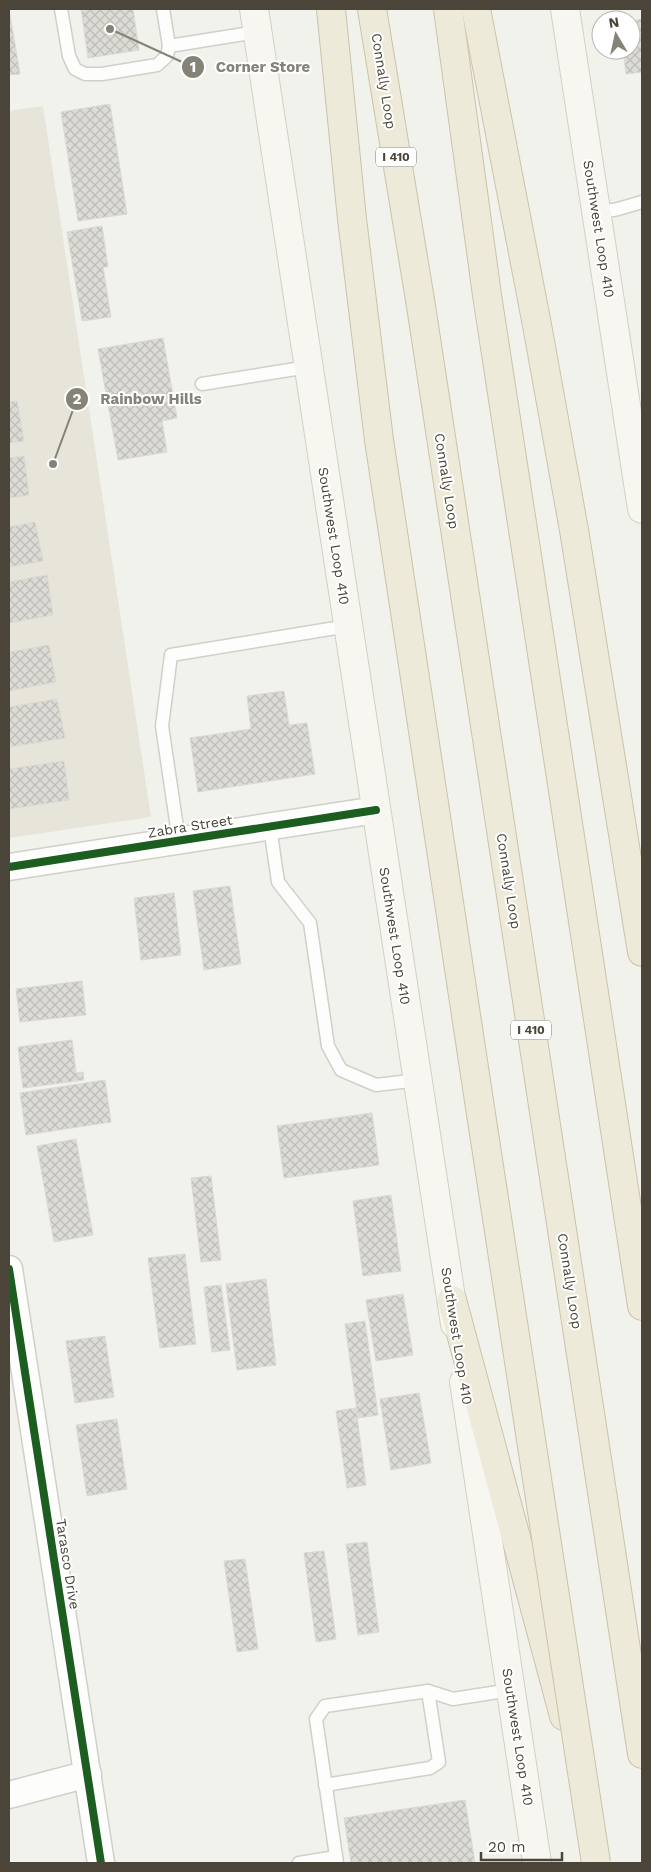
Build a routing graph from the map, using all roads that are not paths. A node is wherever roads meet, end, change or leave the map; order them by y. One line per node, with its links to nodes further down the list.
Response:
1 (61, 9): 9 (lane)
2 (163, 9): 9 (lane)
3 (331, 9): 35 (highway, bridge)
4 (372, 9): 27 (highway, Connally Loop / I 410)
5 (448, 9): 24 (highway)
6 (476, 9): 20 (highway)
7 (565, 9): 11 (main road, Southwest Loop 410)
8 (255, 21): 9 (lane); 12 (main road, Southwest Loop 410)
9 (169, 46)
10 (642, 202): 11 (lane)
11 (596, 212): 14 (main road, Southwest Loop 410)
12 (308, 368): 13 (lane); 15 (main road, Southwest Loop 410)
13 (202, 384)
14 (642, 509)
15 (348, 626): 16 (main road, Southwest Loop 410); 18 (lane)
16 (376, 810): 17 (street, Zabra Street); 21 (main road, Southwest Loop 410)
17 (270, 827): 18 (street, Zabra Street); 21 (lane)
18 (178, 841): 19 (street, Zabra Street)
19 (9, 867)
20 (642, 952)
21 (418, 1080): 23 (main road, Southwest Loop 410)
22 (9, 1269): 28 (street, Tarasco Drive)
23 (452, 1300): 25 (main road, Southwest Loop 410); 36 (highway)
24 (642, 1306)
25 (510, 1690): 26 (lane); 34 (main road, Southwest Loop 410)
26 (428, 1691): 29 (lane); 29 (lane)
27 (642, 1754)
28 (88, 1774): 30 (street); 32 (street, Tarasco Drive)
29 (325, 1785): 31 (lane)
30 (9, 1794)
31 (336, 1860): 33 (lane)
32 (101, 1863)
33 (299, 1863)
34 (537, 1863)
35 (596, 1863)
36 (603, 1863)

